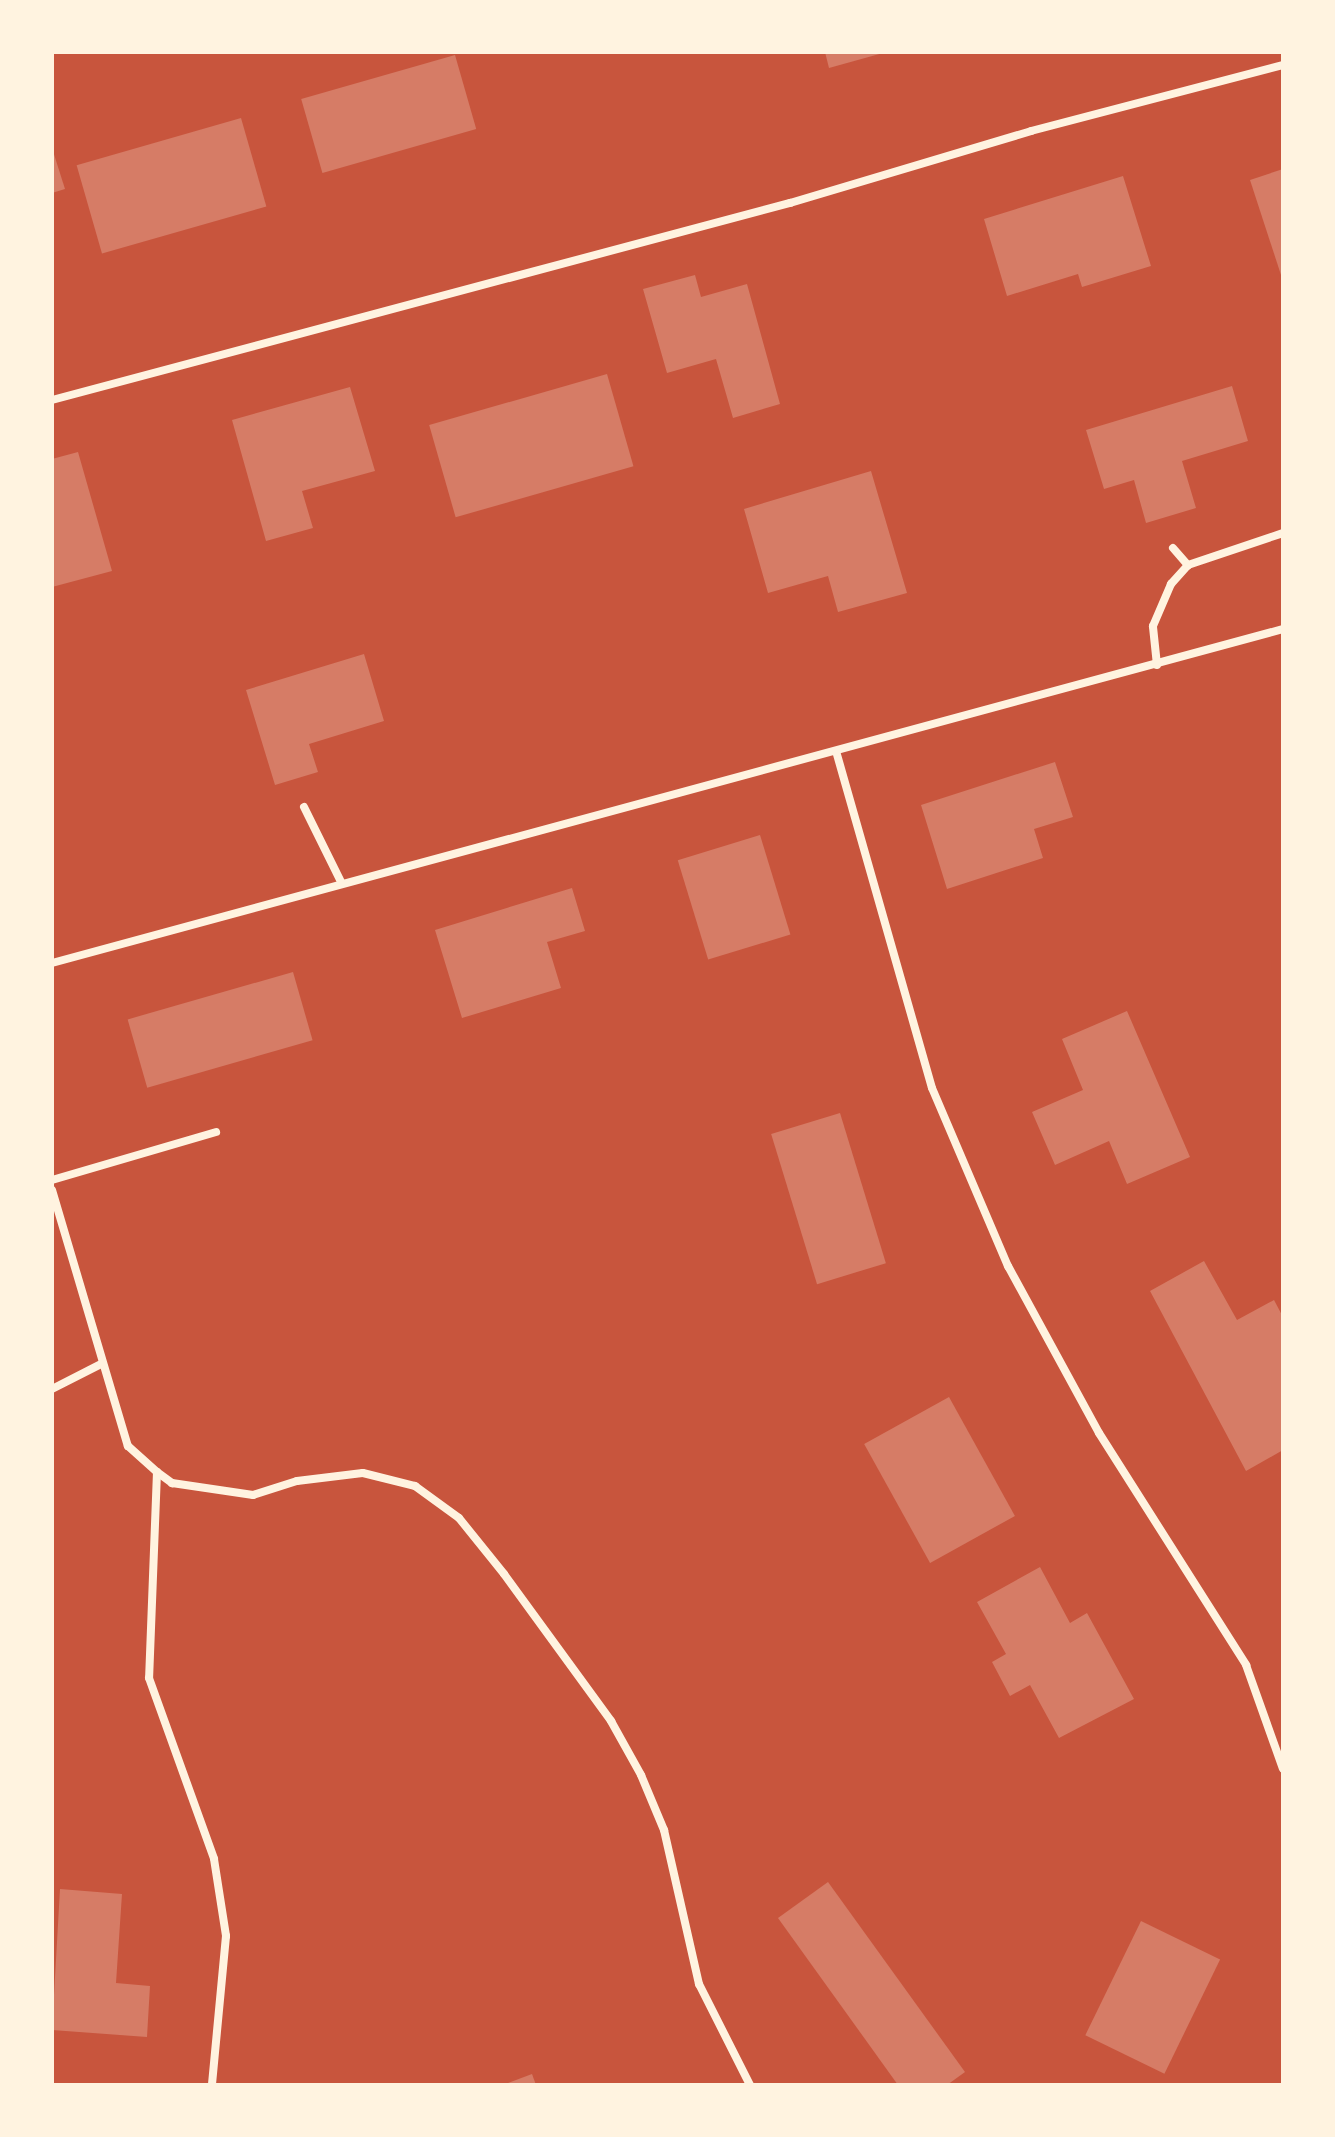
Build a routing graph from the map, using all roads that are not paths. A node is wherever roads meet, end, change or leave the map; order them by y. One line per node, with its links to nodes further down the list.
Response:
1 (1283, 65): 2 (street)
2 (52, 400)
3 (1283, 533): 5 (street)
4 (1173, 548): 5 (street)
5 (1188, 565): 7 (street)
6 (1283, 629): 7 (street)
7 (1157, 665): 8 (street)
8 (836, 751): 10 (street); 18 (street)
9 (304, 807): 10 (street)
10 (341, 882): 11 (street)
11 (52, 963)
12 (216, 1132): 13 (street)
13 (52, 1180)
14 (52, 1190): 15 (street)
15 (103, 1363): 16 (street); 17 (street)
16 (52, 1389)
17 (157, 1472): 19 (street); 20 (street)
18 (1283, 1769)
19 (212, 2085)
20 (750, 2085)

